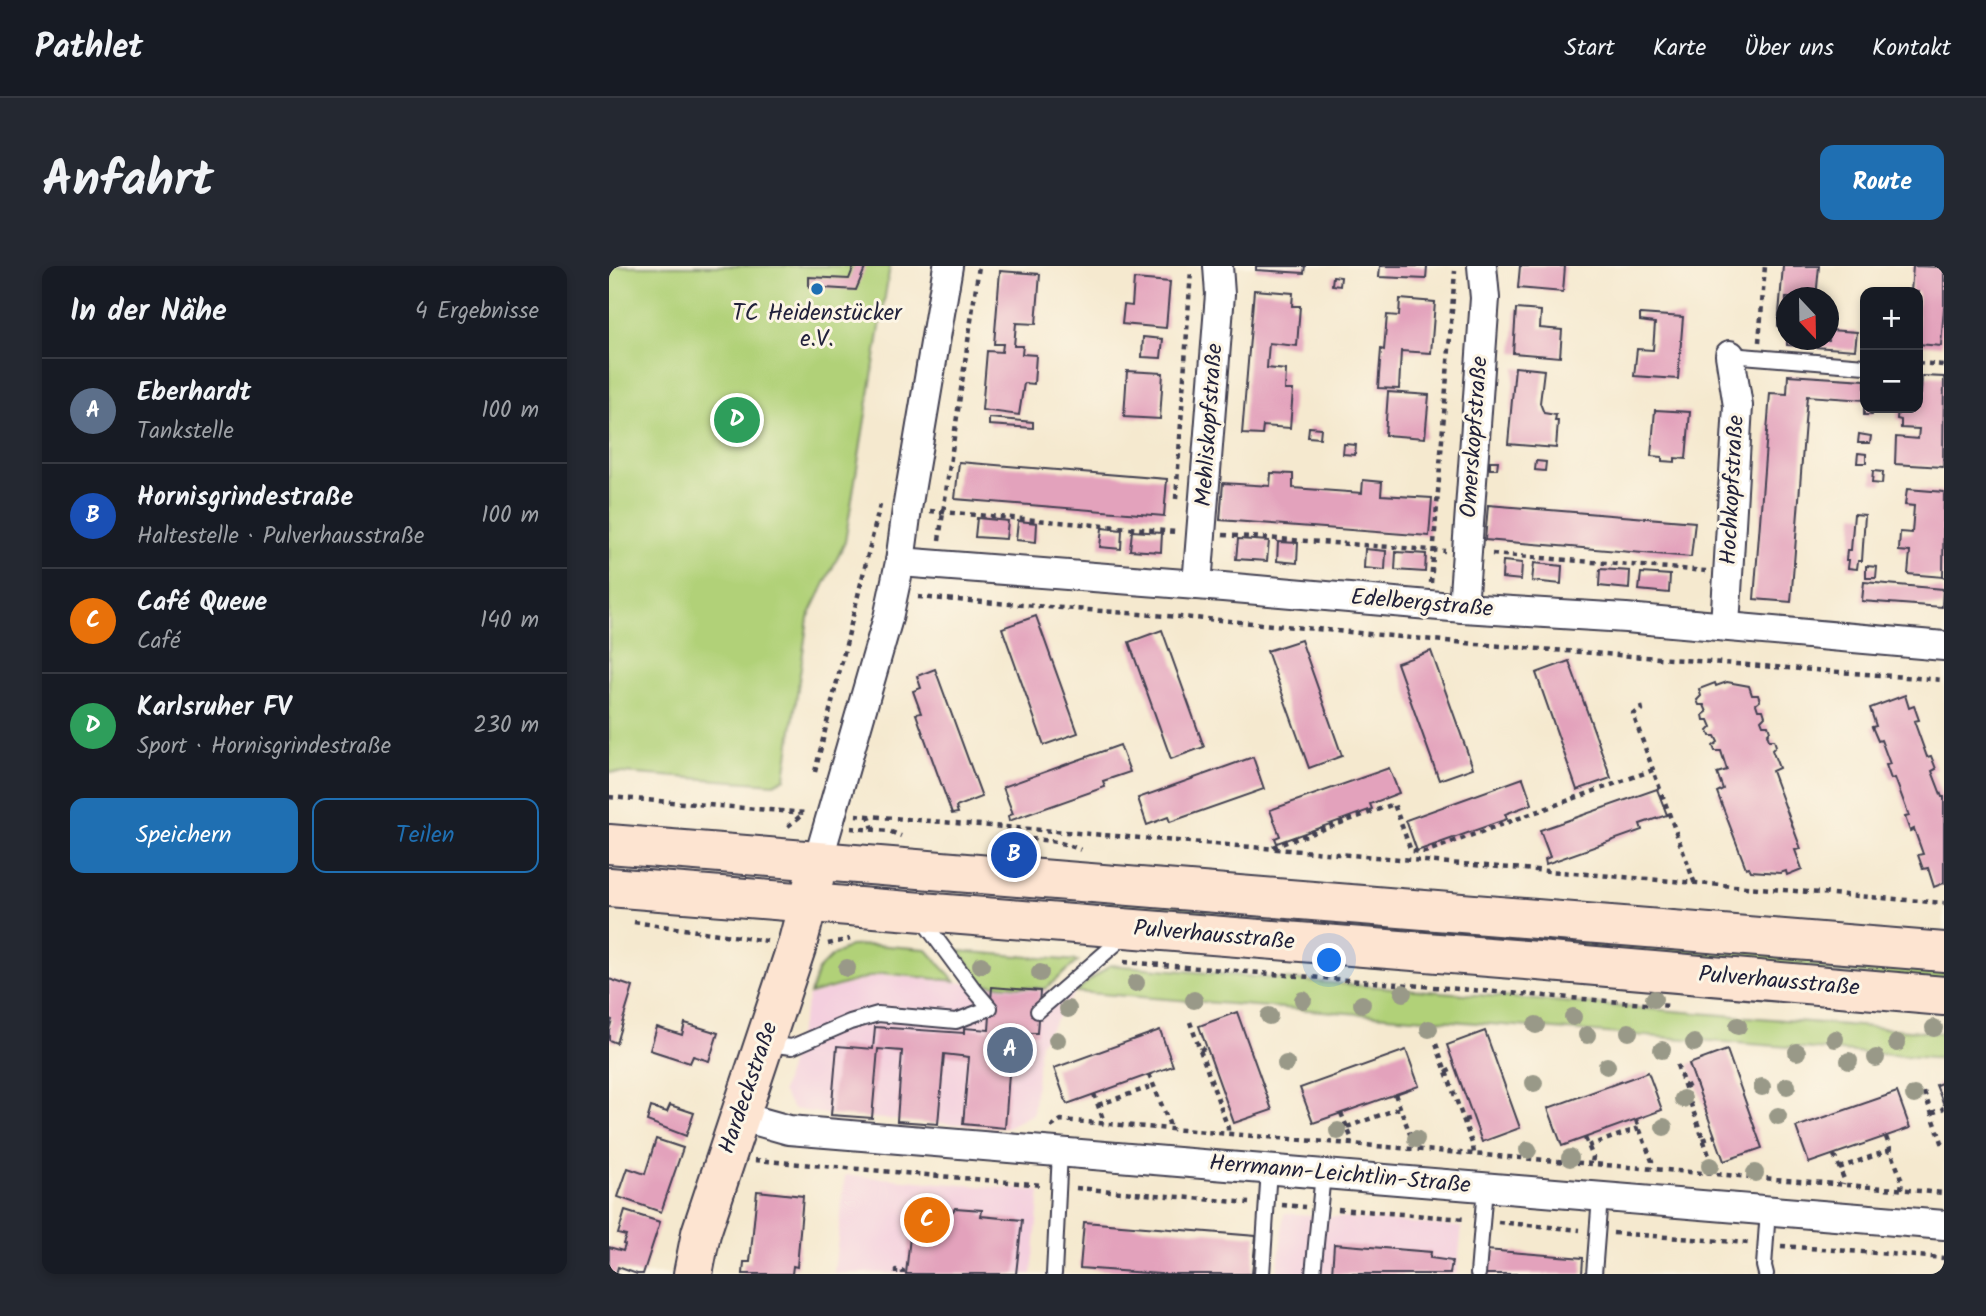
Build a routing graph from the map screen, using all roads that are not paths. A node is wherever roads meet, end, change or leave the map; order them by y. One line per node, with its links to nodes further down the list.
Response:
1 (948, 266): 6 (street)
2 (1218, 266): 7 (street, Mehliskopfstraße)
3 (1482, 266): 8 (street, Omerskopfstraße)
4 (1730, 355): 5 (lane); 9 (street, Hochkopfstraße)
5 (1860, 366)
6 (900, 562): 7 (street, Edelbergstraße); 12 (street)
7 (1197, 584): 8 (street, Edelbergstraße)
8 (1463, 608): 9 (street, Edelbergstraße)
9 (1725, 626): 10 (street, Edelbergstraße)
10 (1944, 646)
11 (609, 844): 12 (main road, Pulverhausstraße)
12 (818, 861): 14 (main road, Hardeckstraße); 17 (main road, Pulverhausstraße)
13 (609, 887): 14 (main road, Pulverhausstraße)
14 (809, 903): 15 (main road, Pulverhausstraße); 20 (main road, Hardeckstraße)
15 (917, 912): 16 (main road, Pulverhausstraße); 20 (lane)
16 (1132, 929): 18 (main road, Pulverhausstraße); 19 (lane)
17 (1944, 952)
18 (1944, 996)
19 (1038, 1011)
20 (765, 1044): 21 (main road, Hardeckstraße)
21 (739, 1116): 22 (street, Herrmann-Leichtlin-Straße); 30 (main road, Hardeckstraße)
22 (1060, 1152): 23 (street, Herrmann-Leichtlin-Straße); 31 (lane)
23 (1269, 1169): 24 (street, Herrmann-Leichtlin-Straße); 32 (lane)
24 (1323, 1174): 25 (street, Herrmann-Leichtlin-Straße); 33 (lane)
25 (1485, 1187): 26 (street, Herrmann-Leichtlin-Straße); 34 (lane)
26 (1600, 1196): 27 (street, Herrmann-Leichtlin-Straße); 35 (lane)
27 (1769, 1210): 28 (street, Herrmann-Leichtlin-Straße); 29 (lane)
28 (1944, 1225)
29 (1763, 1271)
30 (693, 1274)
31 (1053, 1274)
32 (1262, 1274)
33 (1313, 1274)
34 (1478, 1274)
35 (1594, 1274)

